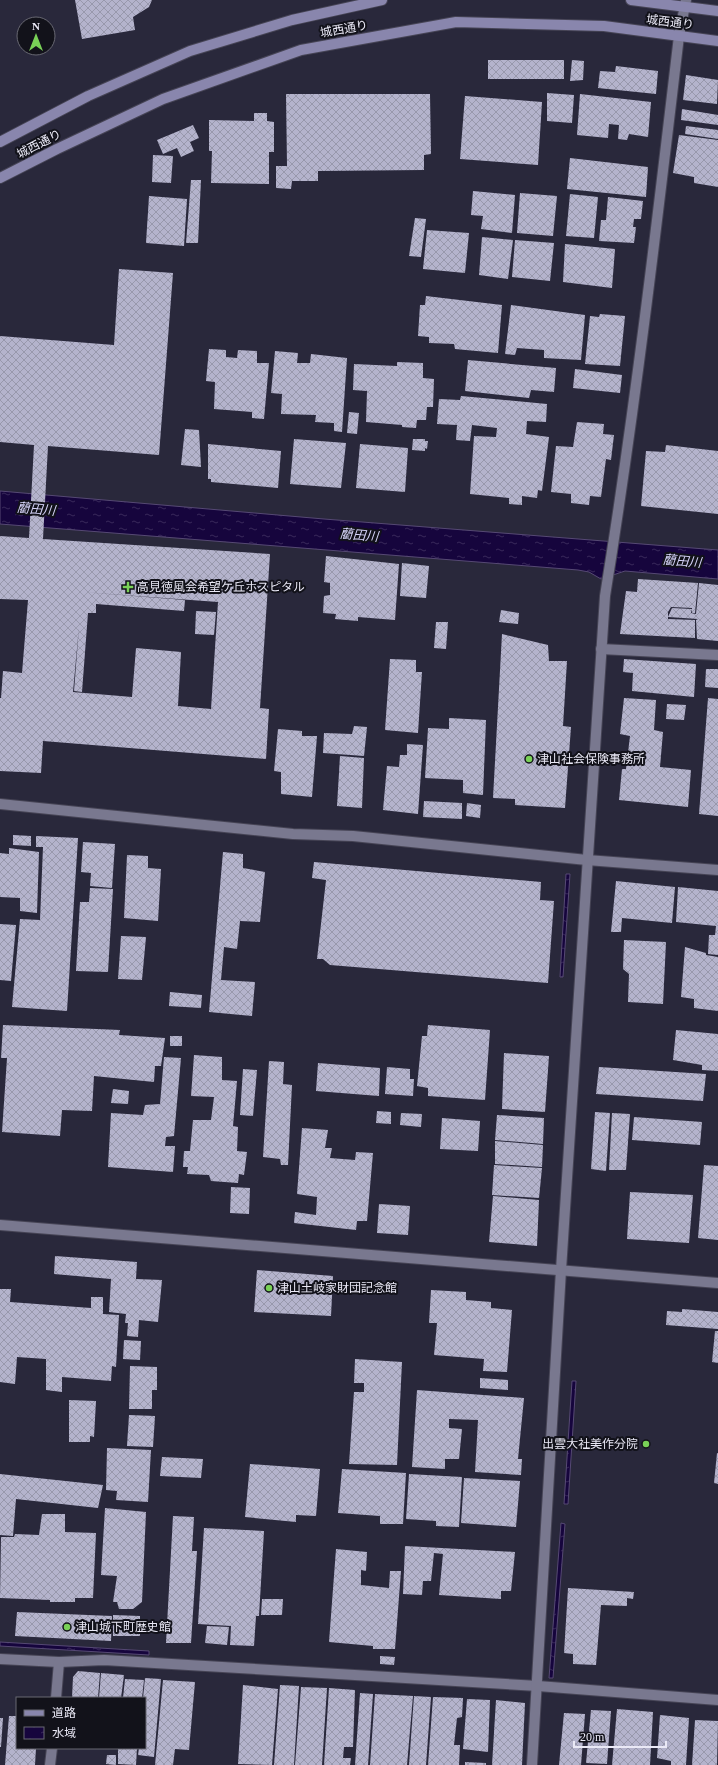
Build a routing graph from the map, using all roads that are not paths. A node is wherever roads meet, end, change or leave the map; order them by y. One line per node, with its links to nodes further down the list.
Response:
1 (382, 0): 7 (street, 城西通り)
2 (631, 0): 3 (street, 城西通り)
3 (685, 3): 4 (street, 城西通り); 5 (street)
4 (718, 11)
5 (679, 36): 6 (street, 城西通り); 8 (street, 城西通り); 9 (street)
6 (718, 41)
7 (0, 142)
8 (0, 178)
9 (601, 649): 10 (street); 12 (street)
10 (718, 655)
11 (0, 804): 12 (street)
12 (587, 860): 13 (street); 15 (street)
13 (718, 870)
14 (0, 1225): 15 (street)
15 (561, 1270): 16 (street); 19 (street)
16 (718, 1283)
17 (0, 1659): 18 (street)
18 (59, 1662): 19 (street); 20 (street)
19 (538, 1686): 21 (street); 24 (street)
20 (56, 1697)
21 (718, 1700)
22 (52, 1749): 23 (street)
23 (50, 1765)
24 (532, 1765)

